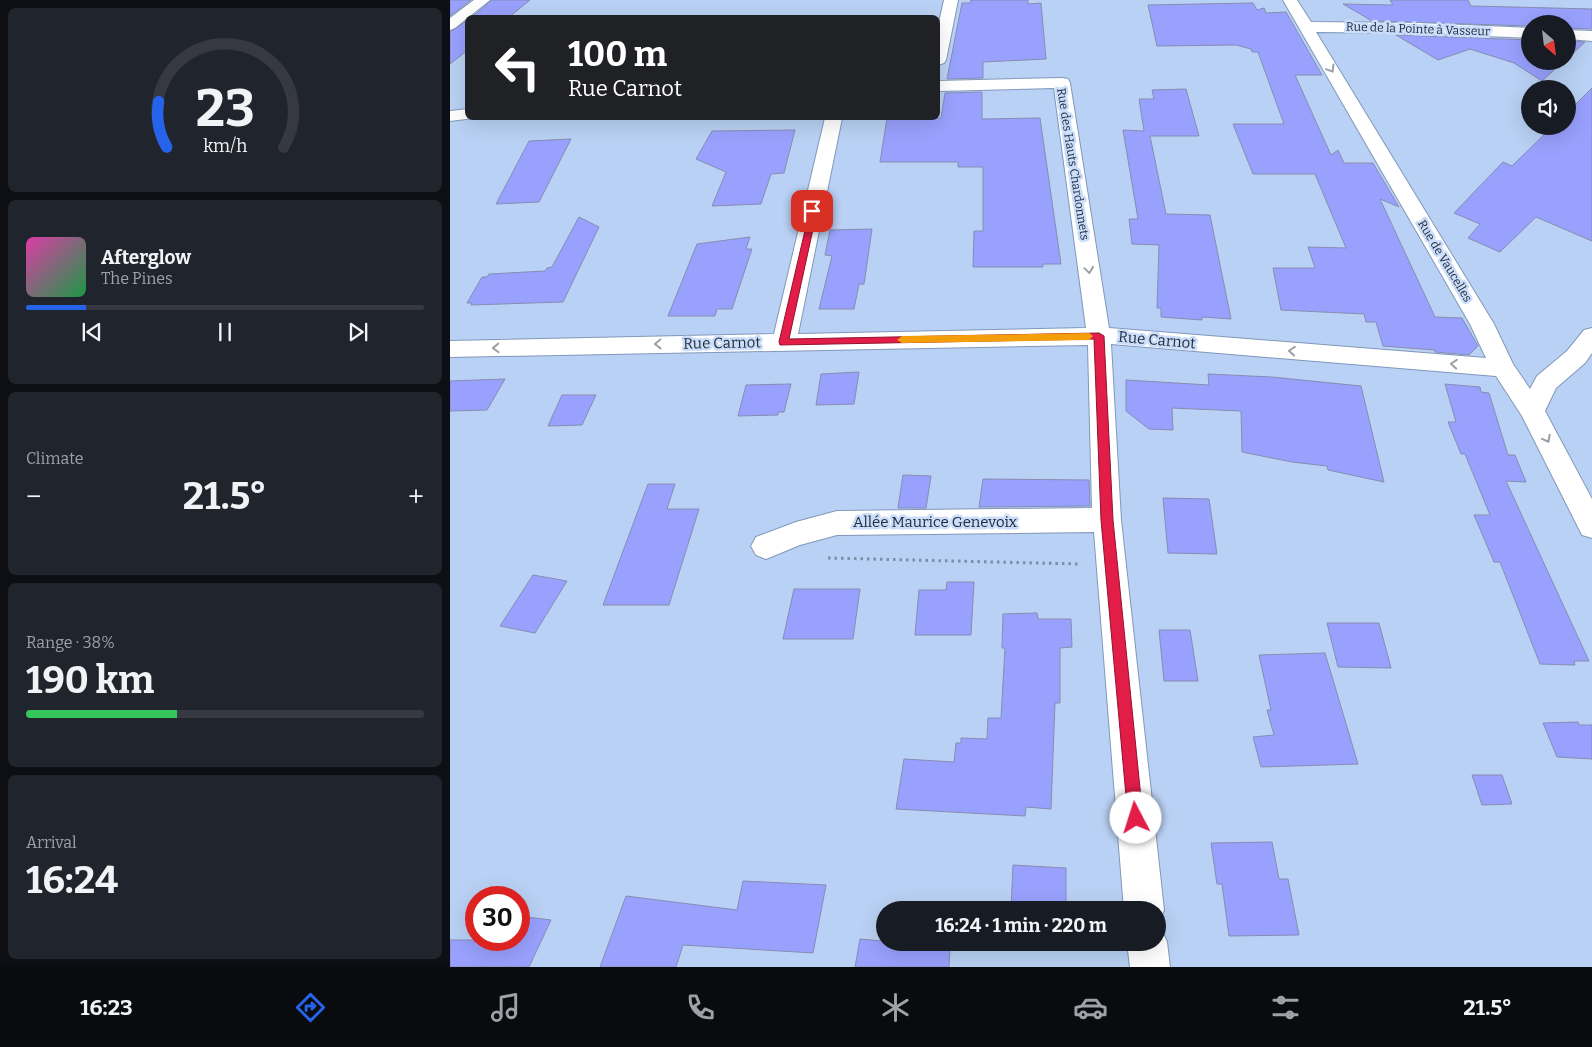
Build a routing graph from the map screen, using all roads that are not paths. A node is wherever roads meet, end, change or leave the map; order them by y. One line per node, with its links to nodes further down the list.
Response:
1 (484, 0): 4 (street)
2 (951, 0): 9 (street)
3 (1290, 0): 5 (street, Rue de Vaucelles)
4 (450, 25)
5 (1306, 27): 6 (street, Rue de la Pointe à Vasseur); 18 (street, Rue de Vaucelles, one-way to 18)
6 (1521, 33)
7 (1576, 35): 8 (street)
8 (1592, 36)
9 (940, 51)
10 (940, 86): 14 (street, Rue des Hauts Chardonnets, one-way to 14)
11 (465, 114): 12 (street)
12 (450, 116)
13 (833, 120): 16 (street)
14 (1099, 336): 16 (street, Rue Carnot); 18 (street, Rue Carnot, one-way to 14); 20 (street, Rue des Hauts Chardonnets)
15 (1592, 336): 19 (street)
16 (784, 342): 17 (street, Rue Carnot, one-way to 17)
17 (450, 349)
18 (1503, 368): 19 (street, Rue de Vaucelles)
19 (1532, 411): 21 (street, Rue de Vaucelles, one-way to 21)
20 (1107, 520): 22 (street, Allée Maurice Genevoix); 23 (street, Rue des Hauts Chardonnets)
21 (1592, 526)
22 (766, 546)
23 (1143, 901)
24 (1148, 951): 25 (street)
25 (1150, 967)

